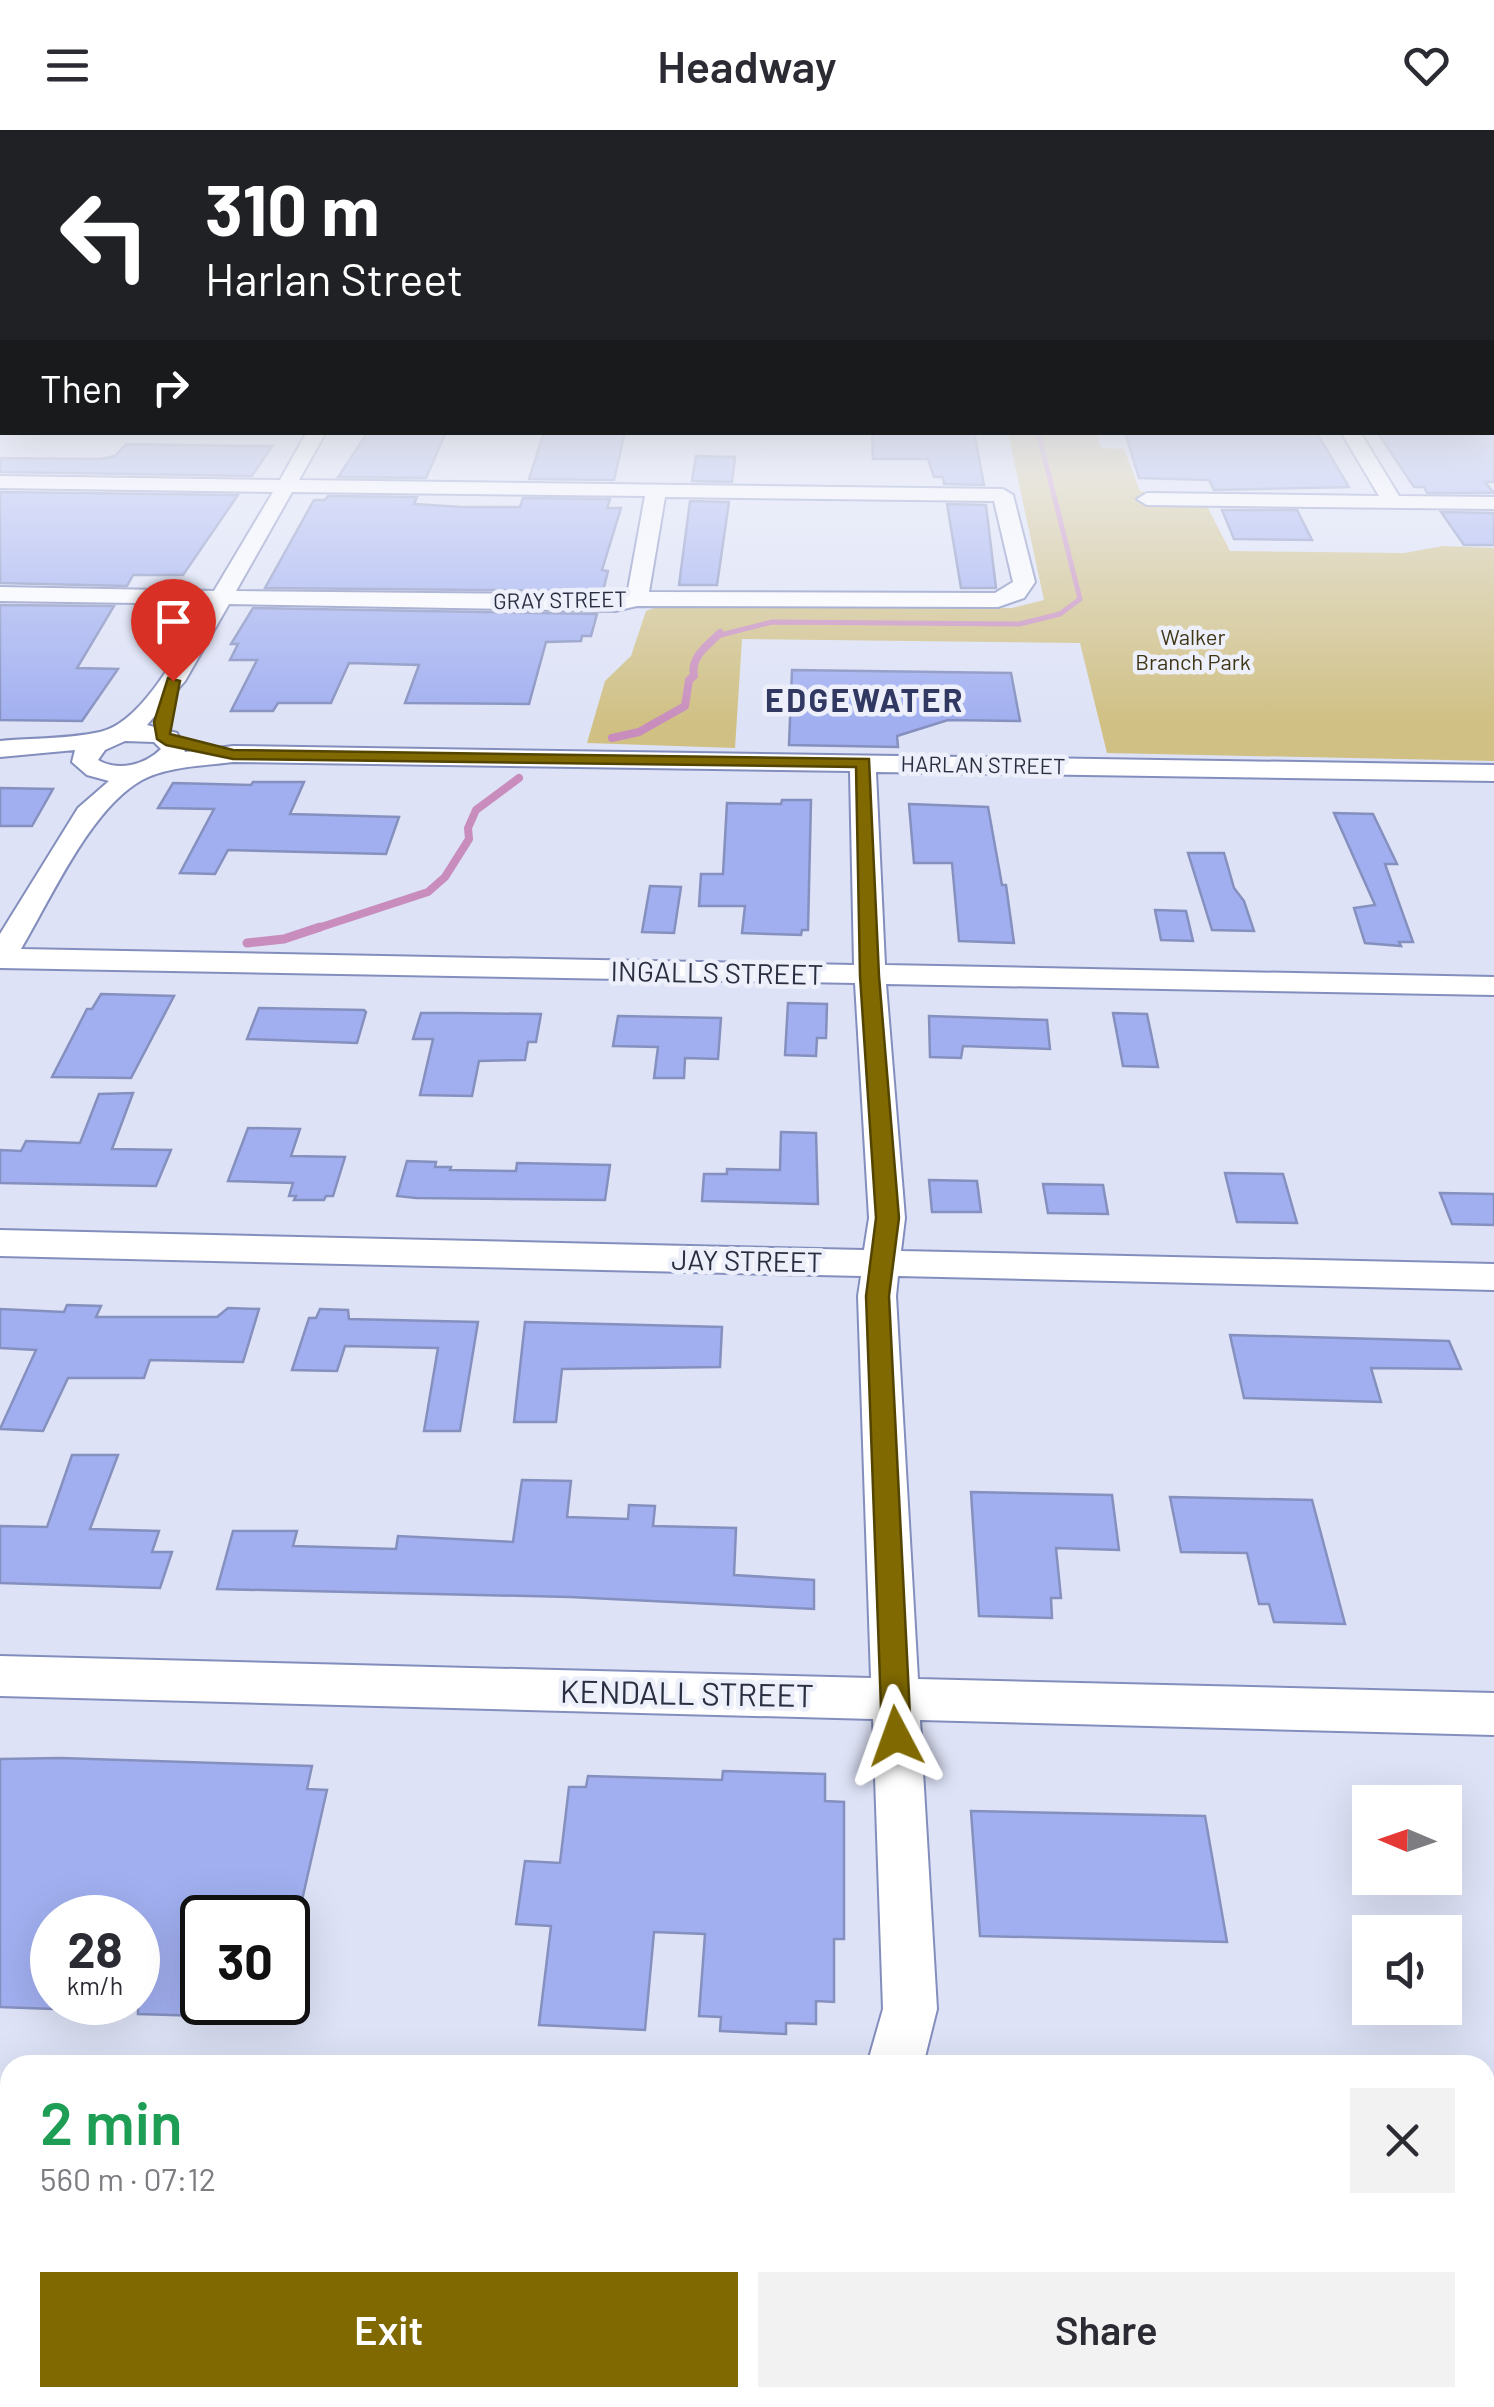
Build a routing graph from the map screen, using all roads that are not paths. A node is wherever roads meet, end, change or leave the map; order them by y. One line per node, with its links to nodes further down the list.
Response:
1 (269, 512): 5 (street)
2 (652, 512): 6 (street)
3 (1007, 512): 6 (street, GRAY STREET)
4 (0, 594): 5 (street, GRAY STREET)
5 (219, 596): 6 (street, GRAY STREET); 7 (street)
6 (637, 598)
7 (173, 681): 9 (street); 10 (street)
8 (0, 750): 9 (street)
9 (100, 752): 10 (street); 10 (street); 13 (street)
10 (158, 753): 11 (street, HARLAN STREET); 13 (street)
11 (864, 763): 12 (street, HARLAN STREET); 15 (street)
12 (1494, 773)
13 (88, 814): 14 (street)
14 (0, 959): 15 (street, INGALLS STREET)
15 (870, 976): 16 (street, INGALLS STREET); 18 (street)
16 (1494, 986)
17 (0, 1243): 18 (street, JAY STREET)
18 (883, 1264): 19 (street, JAY STREET); 21 (street)
19 (1494, 1277)
20 (0, 1676): 21 (street, KENDALL STREET)
21 (894, 1700): 22 (street, KENDALL STREET); 23 (street)
22 (1494, 1714)
23 (898, 2055)

